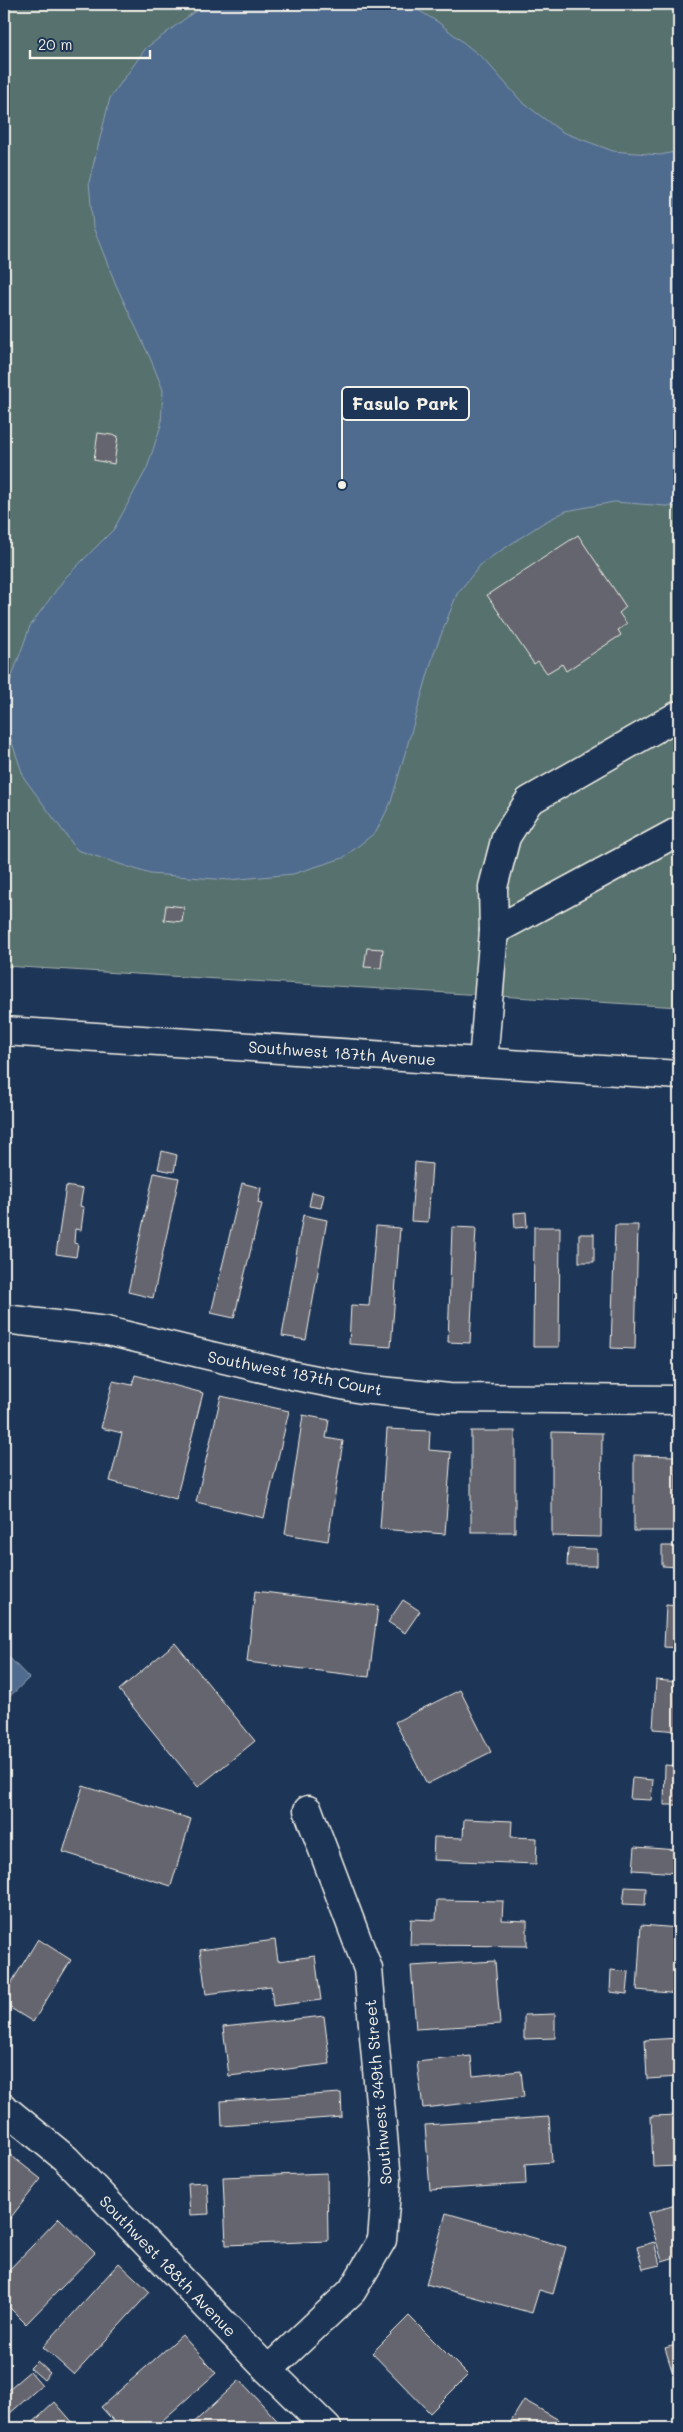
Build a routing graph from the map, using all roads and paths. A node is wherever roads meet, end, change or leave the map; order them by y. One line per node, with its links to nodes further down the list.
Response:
1 (679, 715): 3 (street)
2 (679, 831): 3 (street)
3 (494, 931): 5 (street)
4 (4, 1031): 5 (street, Southwest 187th Avenue)
5 (482, 1062): 6 (street, Southwest 187th Avenue)
6 (679, 1075)
7 (4, 1319): 8 (street, Southwest 187th Court)
8 (679, 1400)
9 (308, 1810): 11 (street, Southwest 349th Street)
10 (4, 2108): 11 (street, Southwest 188th Avenue)
11 (268, 2370): 12 (street, Southwest 188th Avenue)
12 (327, 2428)

